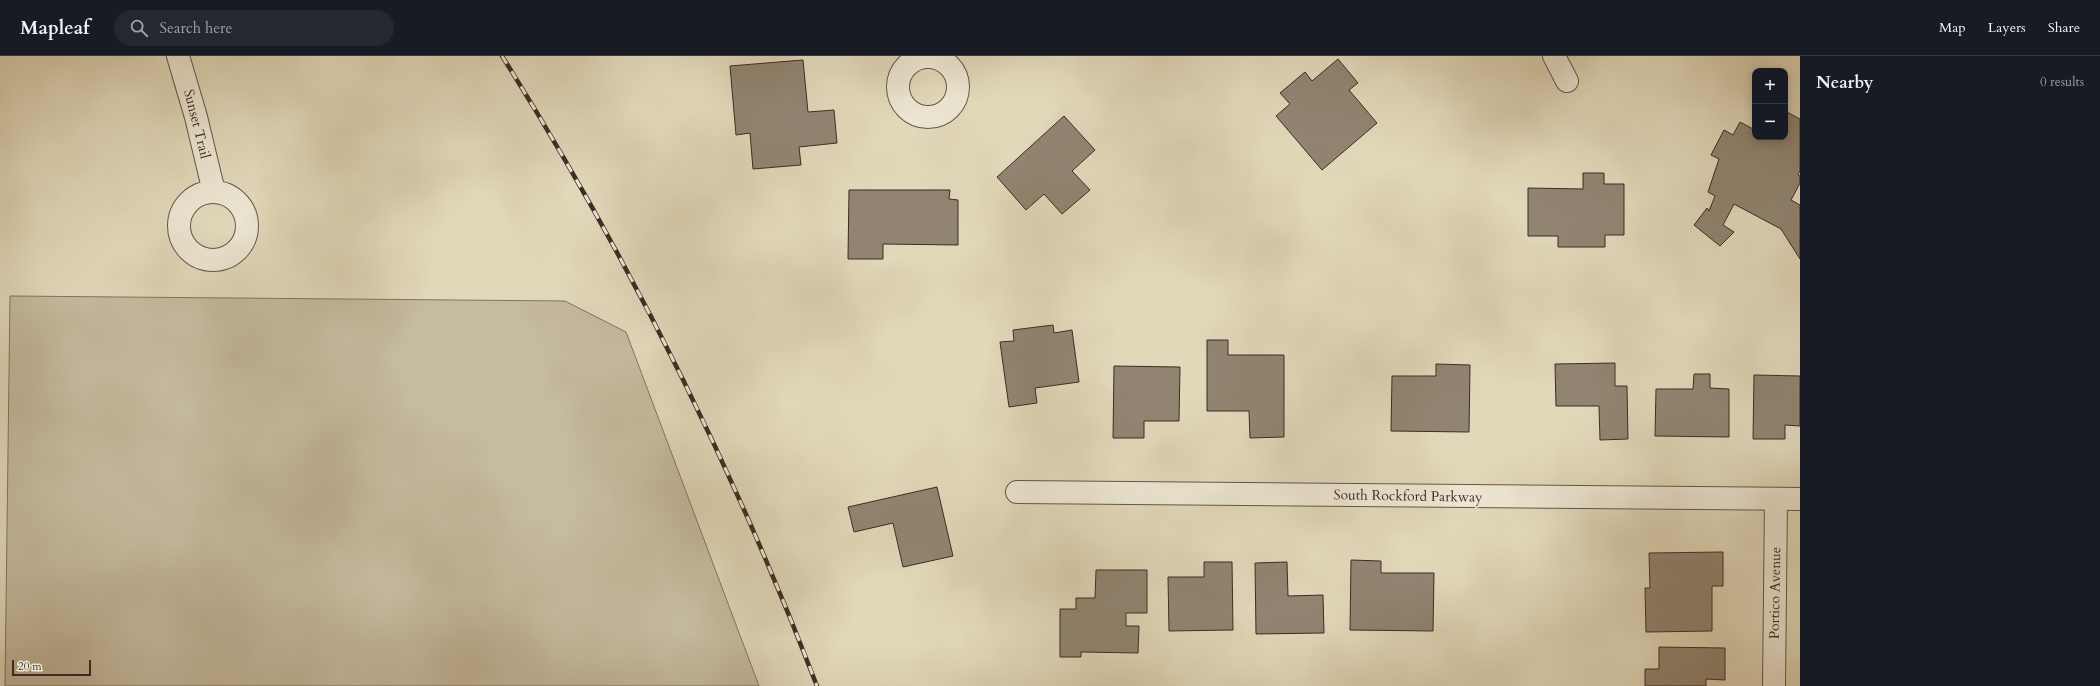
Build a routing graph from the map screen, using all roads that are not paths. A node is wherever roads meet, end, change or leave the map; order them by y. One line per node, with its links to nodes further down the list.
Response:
1 (178, 56): 4 (street, Sunset Trail)
2 (1554, 56): 3 (street)
3 (1567, 81)
4 (214, 192)
5 (1017, 492): 6 (street, South Rockford Parkway)
6 (1776, 499): 7 (street, South Rockford Parkway); 8 (street, Portico Avenue)
7 (1800, 499)
8 (1774, 686)

